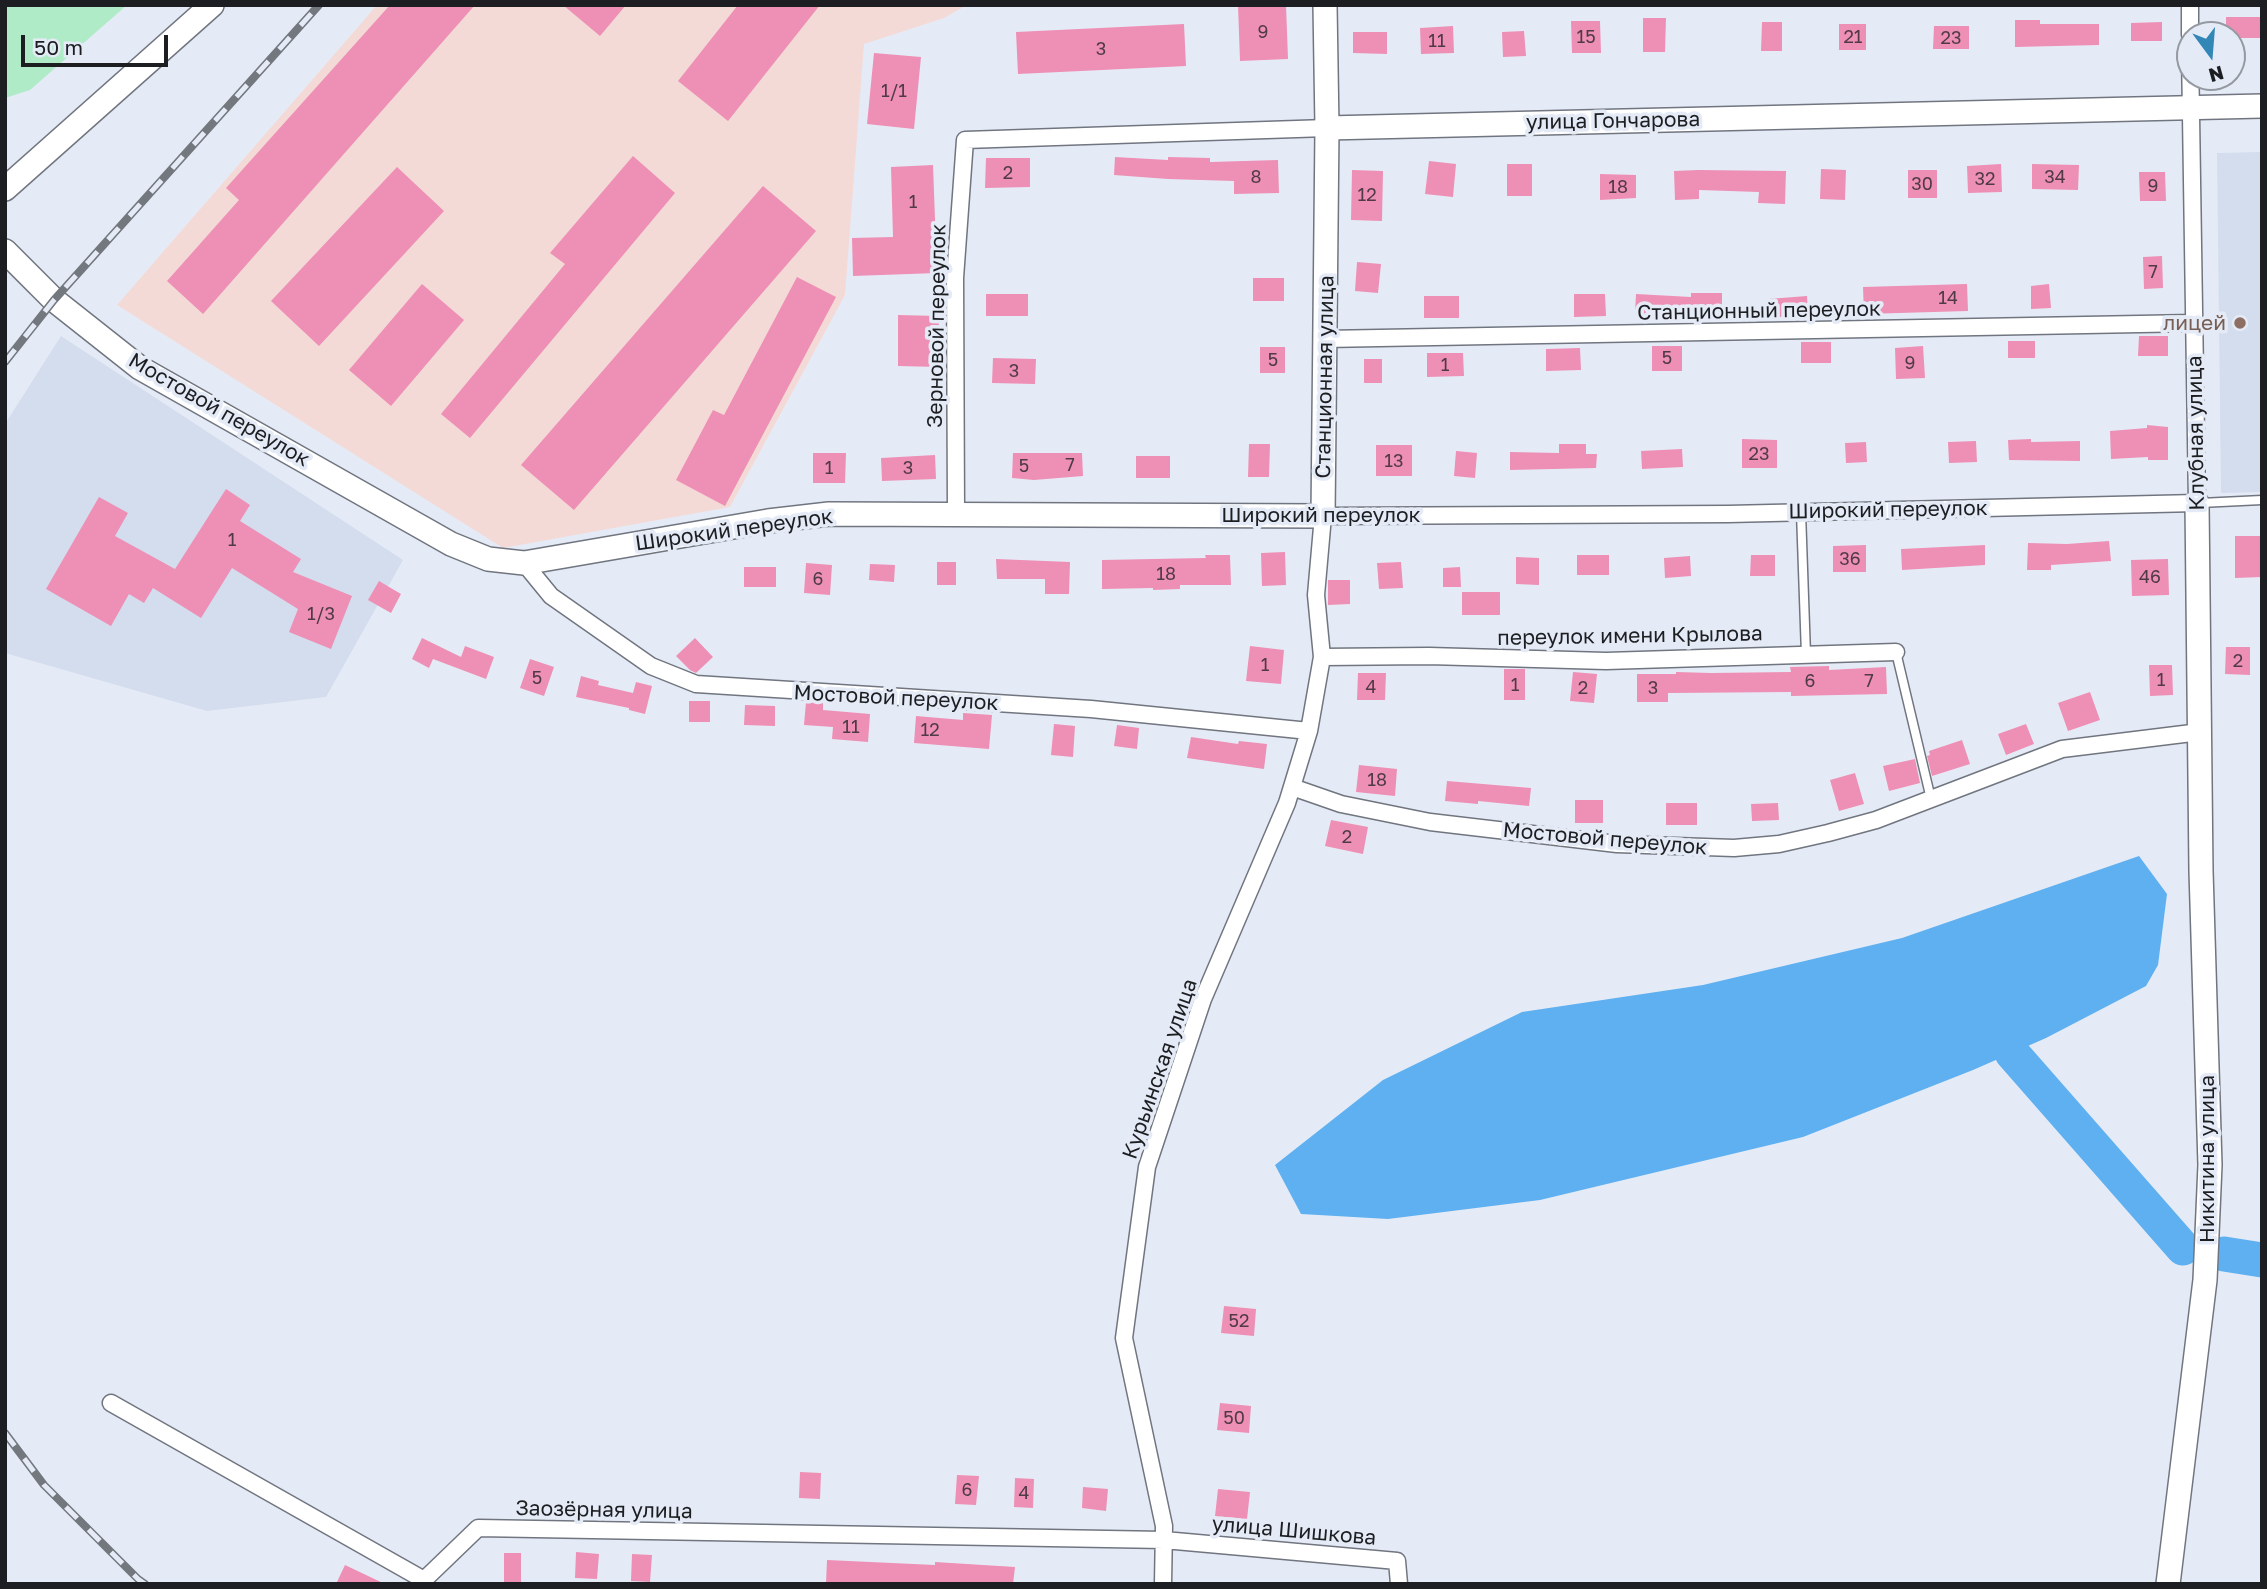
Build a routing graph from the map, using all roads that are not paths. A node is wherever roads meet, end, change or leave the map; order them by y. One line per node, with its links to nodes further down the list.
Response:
1 (212, 5): 8 (main road)
2 (1325, 5): 6 (main road, Станционная улица)
3 (2190, 91): 5 (street, Клубная улица)
4 (2262, 106): 5 (main road, улица Гончарова)
5 (2190, 107): 6 (main road, улица Гончарова); 10 (street, Клубная улица)
6 (1327, 128): 7 (street, улица Гончарова); 11 (main road, Станционная улица)
7 (965, 140): 15 (street, Зерновой переулок)
8 (5, 188)
9 (5, 251): 17 (main road, Мостовой переулок)
10 (2194, 323): 11 (street, Станционный переулок); 13 (street, Клубная улица)
11 (1325, 339): 16 (main road, Станционная улица)
12 (2262, 500): 13 (lane)
13 (2197, 503): 14 (street, Широкий переулок); 23 (main road, Клубная улица)
14 (1801, 512): 16 (street, Широкий переулок); 20 (lane)
15 (956, 513): 16 (main road, Широкий переулок); 18 (main road, Широкий переулок)
16 (1323, 516): 21 (street, Станционная улица)
17 (451, 544): 18 (main road, Широкий переулок)
18 (524, 563): 22 (street, Мостовой переулок)
19 (1896, 652): 20 (street, переулок имени Крылова); 25 (lane)
20 (1806, 655): 21 (street, переулок имени Крылова)
21 (1322, 657): 22 (street, Станционная улица)
22 (1309, 731): 24 (street, Станционная улица)
23 (2200, 732): 25 (street, Мостовой переулок); 30 (main road, Никитина улица)
24 (1292, 787): 25 (street, Мостовой переулок); 27 (street, Курьинская улица)
25 (1931, 799)
26 (111, 1403): 27 (street, Заозёрная улица)
27 (1164, 1541): 28 (street, Курьинская улица); 29 (street, улица Шишкова)
28 (1163, 1584)
29 (1399, 1584)
30 (2168, 1584)

